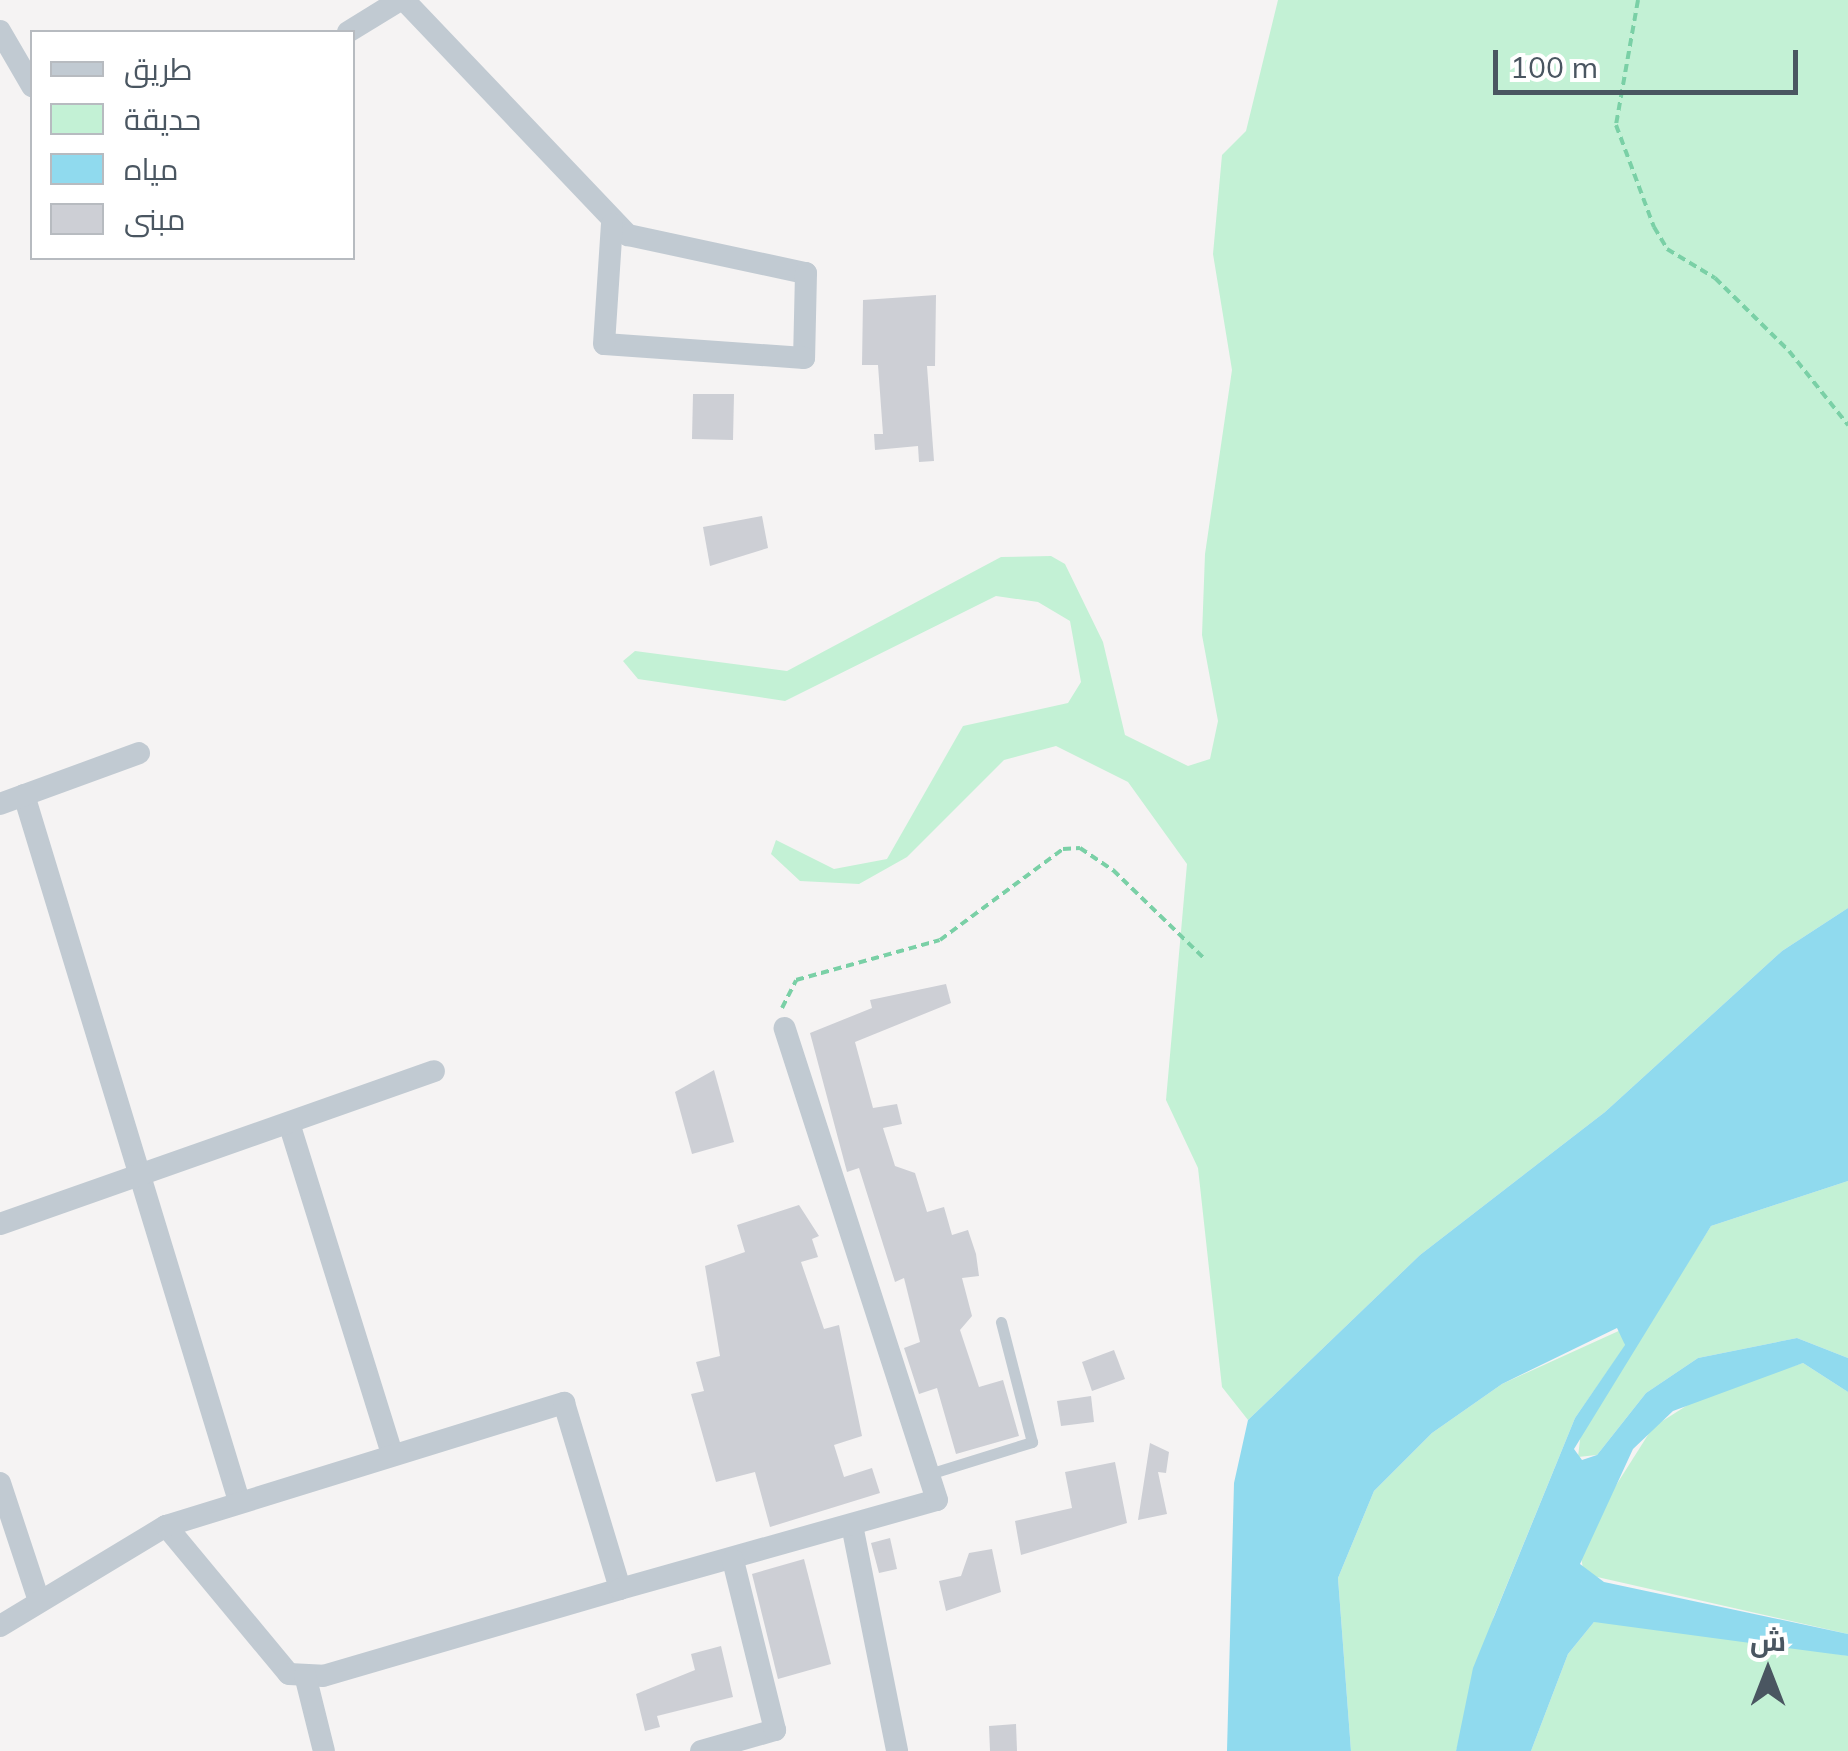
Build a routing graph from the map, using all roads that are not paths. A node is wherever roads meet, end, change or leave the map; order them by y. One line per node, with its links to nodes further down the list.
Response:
1 (402, 0): 3 (street); 5 (street)
2 (0, 30): 4 (street)
3 (351, 30)
4 (30, 82)
5 (612, 224): 5 (street)
6 (140, 753): 7 (street)
7 (24, 795): 8 (street); 12 (street)
8 (0, 804)
9 (785, 1028): 16 (street)
10 (434, 1071): 11 (street)
11 (289, 1123): 12 (street); 15 (street)
12 (142, 1176): 13 (street); 18 (street)
13 (0, 1224)
14 (1001, 1322): 16 (lane)
15 (392, 1451): 18 (street); 22 (street)
16 (928, 1474): 19 (street)
17 (0, 1483): 23 (street)
18 (239, 1501): 20 (street)
19 (852, 1525): 21 (street); 28 (street)
20 (166, 1526): 23 (street); 25 (street)
21 (733, 1560): 22 (street); 27 (street)
22 (620, 1590): 25 (street)
23 (38, 1601): 24 (street)
24 (0, 1626)
25 (305, 1676): 26 (street)
26 (324, 1751)
27 (701, 1751)
28 (897, 1751)

